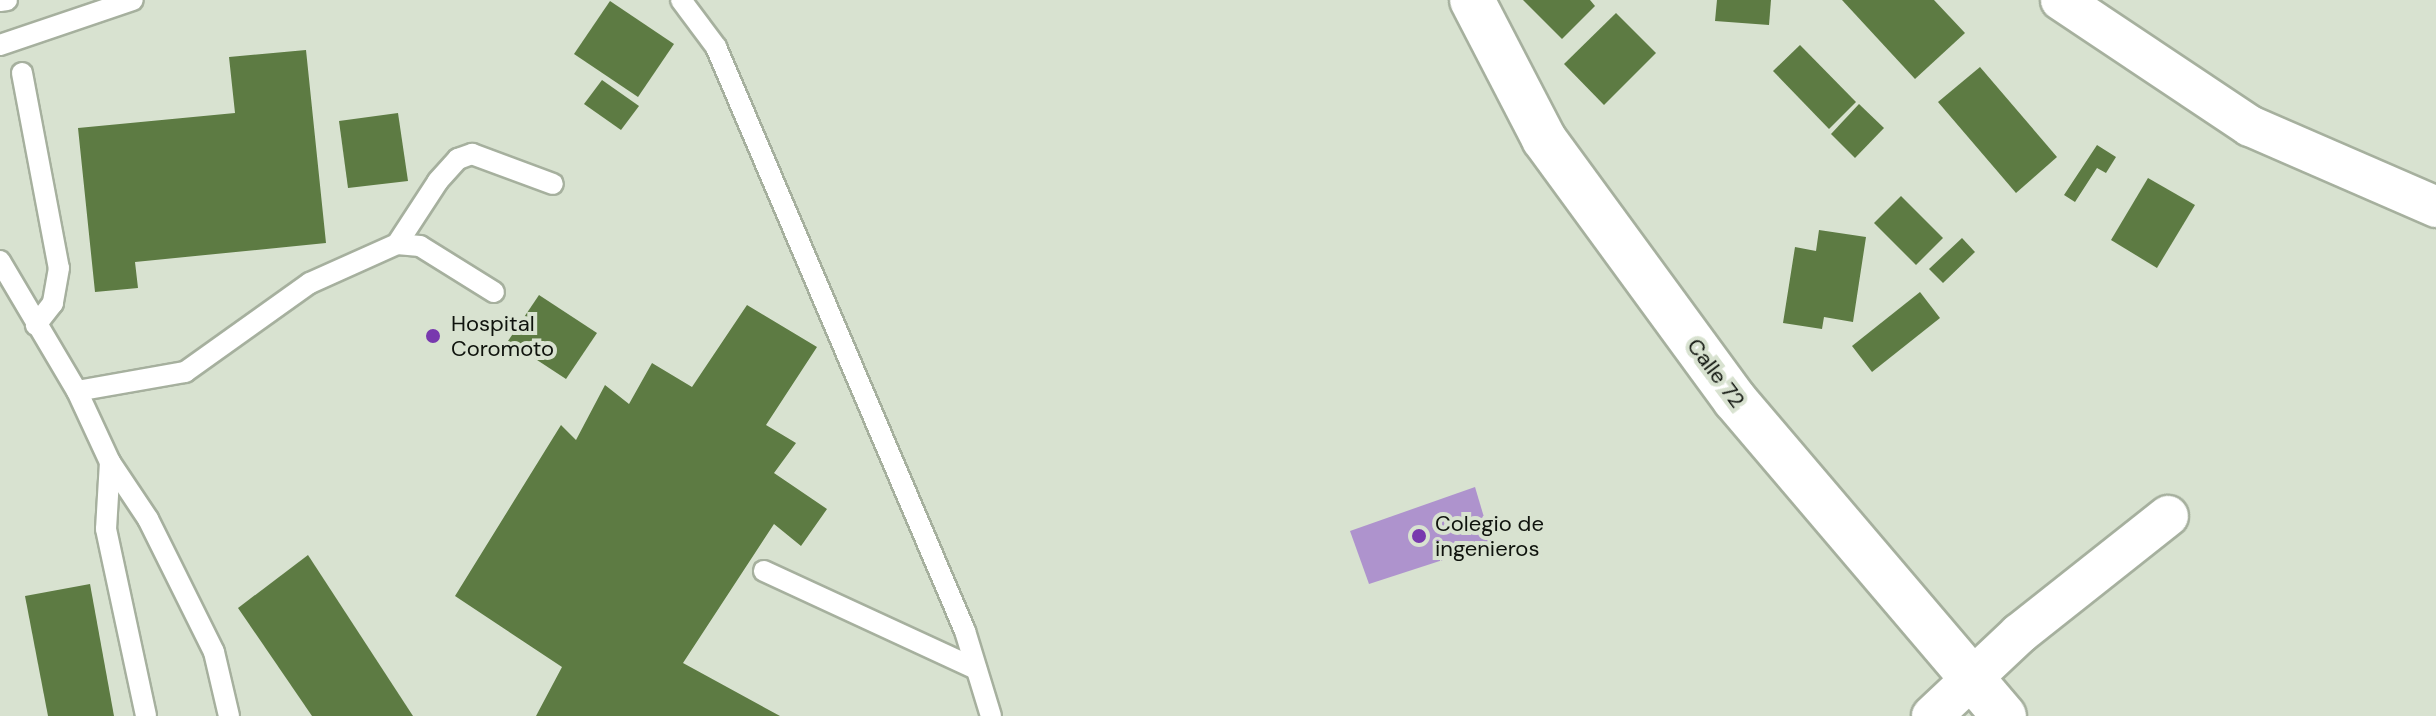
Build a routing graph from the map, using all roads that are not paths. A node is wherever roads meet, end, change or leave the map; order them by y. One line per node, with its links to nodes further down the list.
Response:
1 (7, 0): 6 (lane)
2 (133, 0): 7 (lane)
3 (681, 0): 19 (lane)
4 (1472, 0): 20 (street, Calle 72)
5 (2061, 0): 10 (street)
6 (0, 1)
7 (0, 45)
8 (22, 73): 14 (lane)
9 (553, 184): 11 (lane)
10 (2436, 207)
11 (397, 244): 13 (lane); 15 (lane)
12 (0, 261): 14 (lane)
13 (494, 292)
14 (36, 325): 15 (lane)
15 (77, 391): 16 (lane)
16 (110, 462): 21 (lane); 22 (lane)
17 (2168, 516): 20 (street)
18 (764, 571): 19 (lane)
19 (976, 669): 23 (lane)
20 (1971, 678): 24 (street); 25 (street, Calle 72)
21 (146, 716)
22 (229, 716)
23 (991, 716)
24 (1932, 716)
25 (2004, 716)

